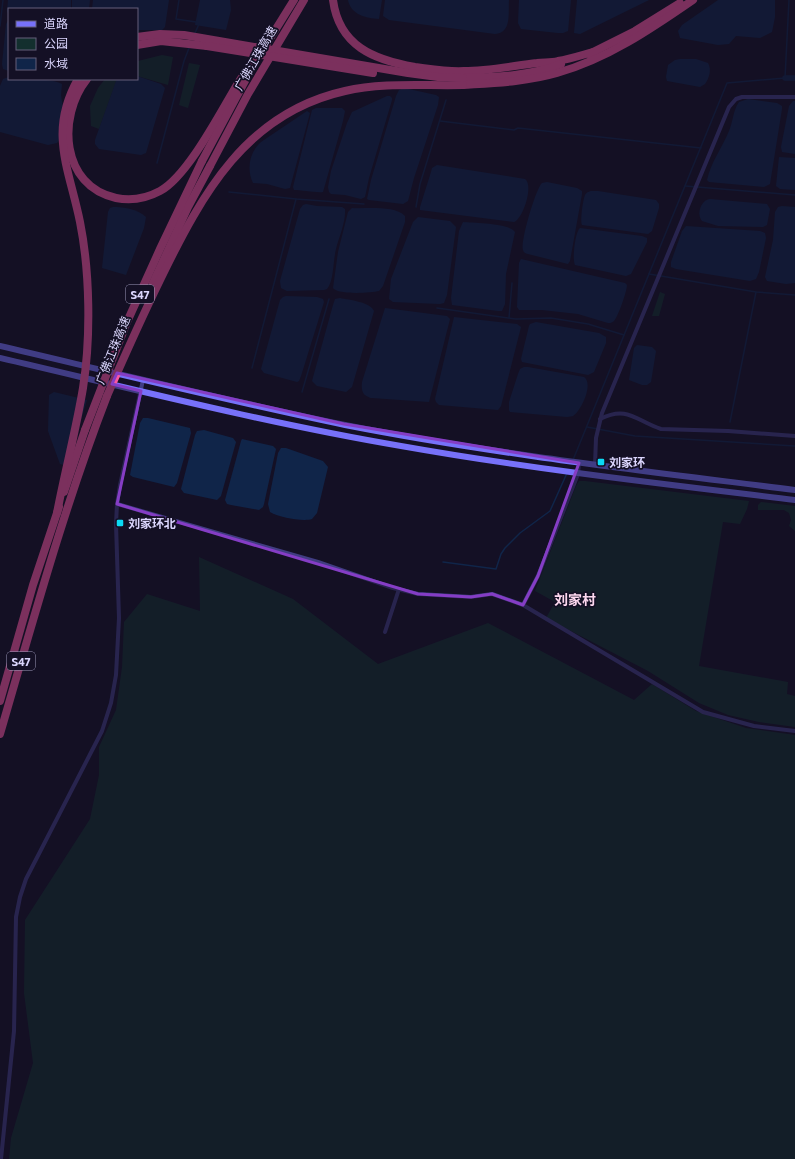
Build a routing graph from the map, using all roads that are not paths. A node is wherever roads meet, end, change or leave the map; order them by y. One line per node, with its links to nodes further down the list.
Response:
1 (294, 0): 8 (highway, 广佛江珠高速 / S47)
2 (304, 0): 13 (highway, 广佛江珠高速 / S47)
3 (332, 0): 9 (highway)
4 (684, 0): 9 (highway)
5 (693, 0): 9 (highway)
6 (138, 37): 9 (highway, bridge)
7 (138, 45): 9 (highway, bridge)
8 (262, 52): 11 (highway); 13 (highway, 广佛江珠高速 / S47)
9 (463, 78): 18 (highway, bridge)
10 (77, 80): 27 (highway, bridge)
11 (86, 80)
12 (795, 97): 19 (street)
13 (206, 164): 18 (highway, 广佛江珠高速 / S47, bridge); 27 (highway, 广佛江珠高速 / S47, bridge)
14 (0, 346): 16 (main road)
15 (0, 358): 17 (main road)
16 (143, 380): 17 (street); 21 (main road)
17 (141, 391): 23 (main road); 26 (street)
18 (106, 396): 33 (highway, 广佛江珠高速 / S47)
19 (600, 419): 20 (street); 22 (street)
20 (795, 436)
21 (579, 463): 22 (main road); 23 (street)
22 (595, 465): 24 (main road)
23 (578, 474): 25 (main road); 29 (street)
24 (795, 490)
25 (795, 500)
26 (117, 504): 28 (street); 34 (street)
27 (57, 513): 31 (highway, 广佛江珠高速 / S47)
28 (399, 589): 29 (street); 30 (street)
29 (523, 605): 32 (street)
30 (385, 632)
31 (0, 701)
32 (795, 731)
33 (0, 734)
34 (1, 1159)

